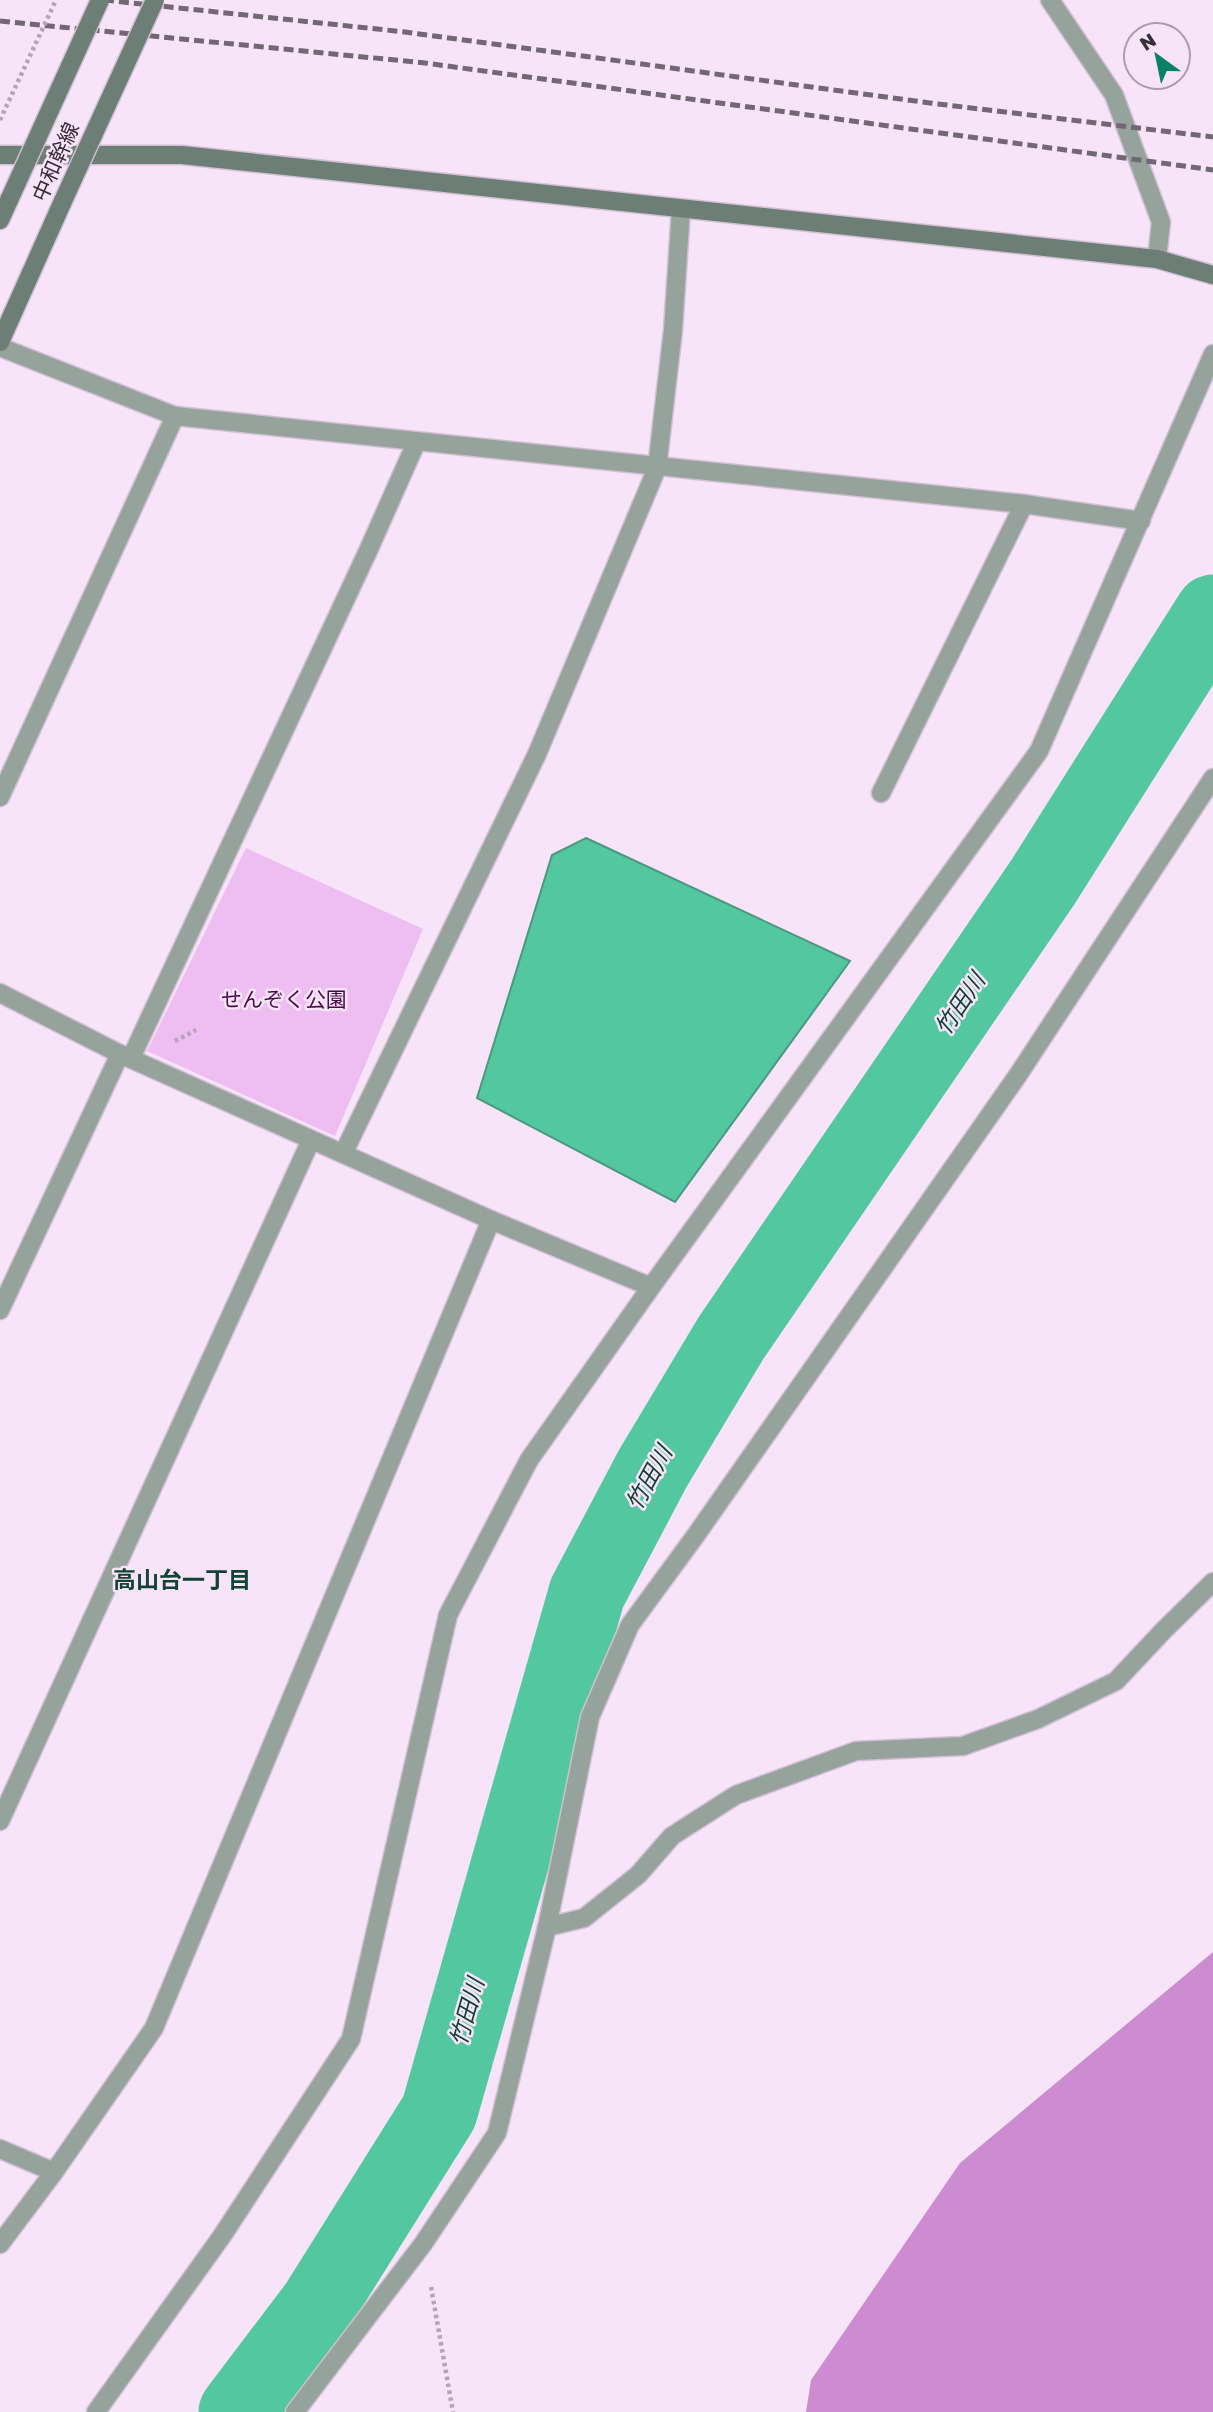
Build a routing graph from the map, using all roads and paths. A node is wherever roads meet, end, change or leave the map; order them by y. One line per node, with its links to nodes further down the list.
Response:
1 (56, 0): 5 (path, bridge)
2 (100, 0): 8 (street, 中和幹線, bridge)
3 (155, 0): 11 (street, 中和幹線, bridge)
4 (1050, 0): 9 (street)
5 (0, 120)
6 (0, 155): 7 (street)
7 (681, 209): 9 (street); 15 (street)
8 (0, 220)
9 (1157, 259): 10 (street)
10 (1213, 275)
11 (0, 345): 13 (street)
12 (1213, 354): 17 (street)
13 (176, 416): 14 (street); 20 (street)
14 (416, 443): 15 (street); 24 (street)
15 (657, 468): 16 (street); 26 (street)
16 (1024, 504): 17 (street); 19 (street)
17 (1141, 521): 28 (street)
18 (1213, 778): 32 (street)
19 (881, 793)
20 (0, 797)
21 (0, 993): 24 (street)
22 (196, 1030): 23 (path)
23 (171, 1043)
24 (125, 1056): 25 (street); 29 (street)
25 (311, 1140): 26 (street); 31 (street)
26 (344, 1153): 27 (street)
27 (492, 1220): 28 (street); 34 (street)
28 (651, 1287): 37 (street)
29 (0, 1310)
30 (1213, 1582): 32 (street)
31 (0, 1821)
32 (547, 1927): 36 (street)
33 (0, 2149): 34 (street)
34 (54, 2172): 35 (street)
35 (0, 2244)
36 (423, 2244): 38 (street); 39 (path)
37 (96, 2412)
38 (295, 2412)
39 (453, 2412)

